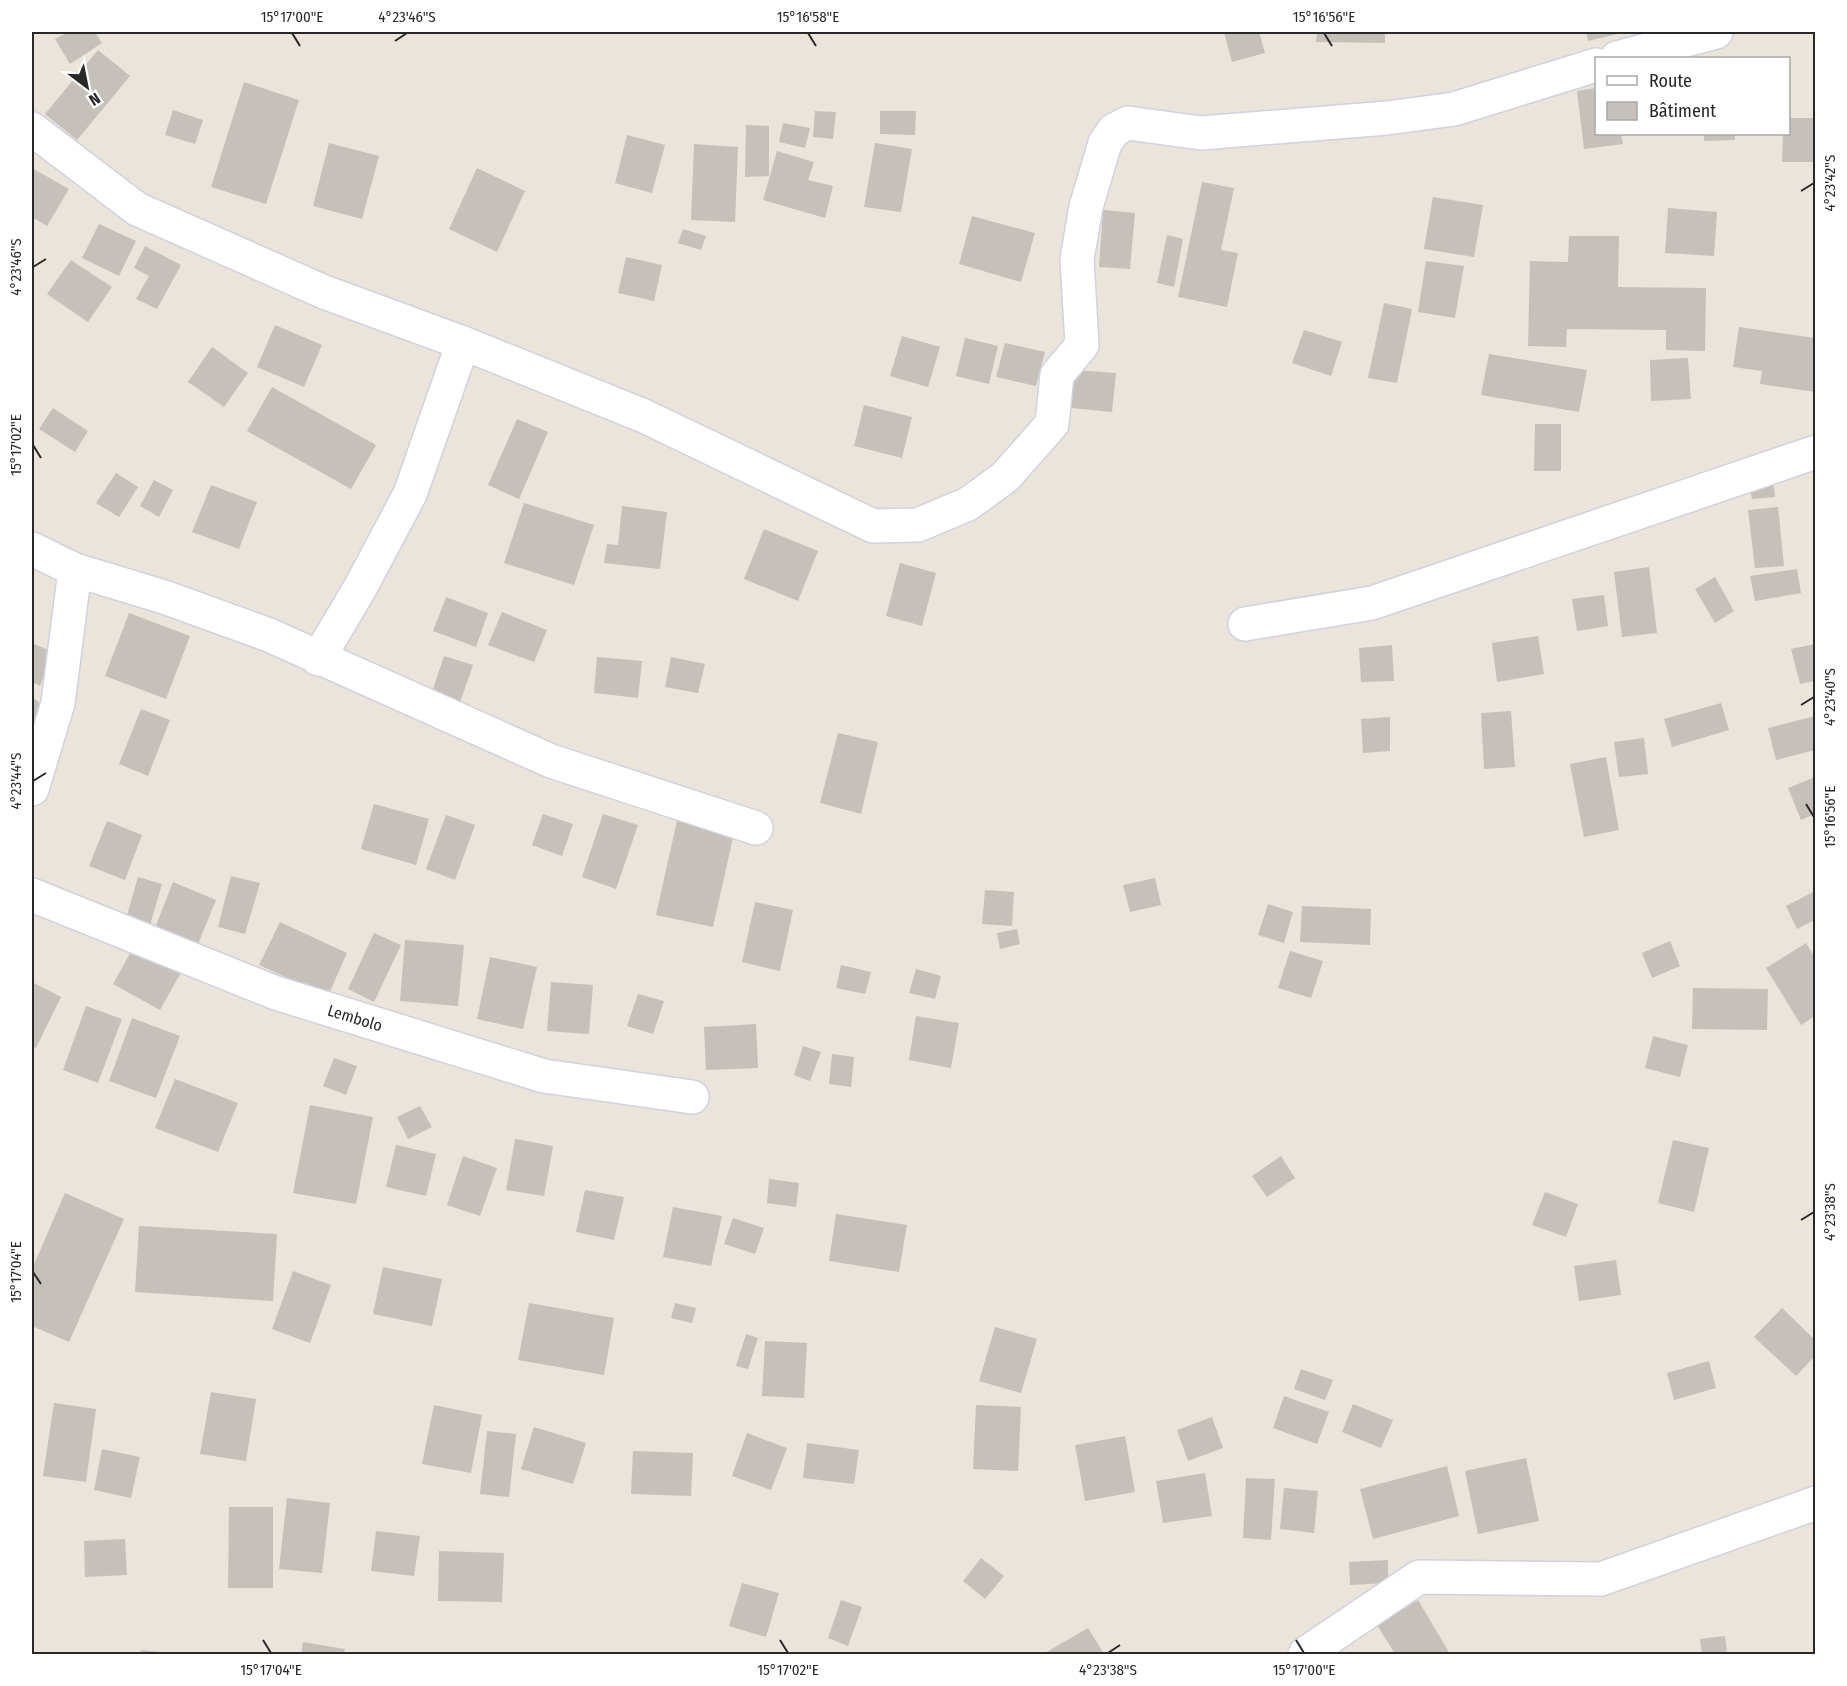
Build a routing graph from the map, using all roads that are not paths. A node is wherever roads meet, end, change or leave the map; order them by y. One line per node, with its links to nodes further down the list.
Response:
1 (1716, 32): 2 (street)
2 (1621, 57)
3 (1595, 65): 5 (street)
4 (32, 129): 5 (street)
5 (463, 343): 10 (street)
6 (1815, 452): 9 (street)
7 (32, 549): 8 (street)
8 (75, 570): 10 (street); 11 (street)
9 (1245, 624)
10 (318, 658): 12 (street)
11 (32, 789)
12 (756, 828)
13 (32, 895): 14 (street, Lembolo)
14 (692, 1097)
15 (1815, 1503): 16 (street)
16 (1305, 1654)

